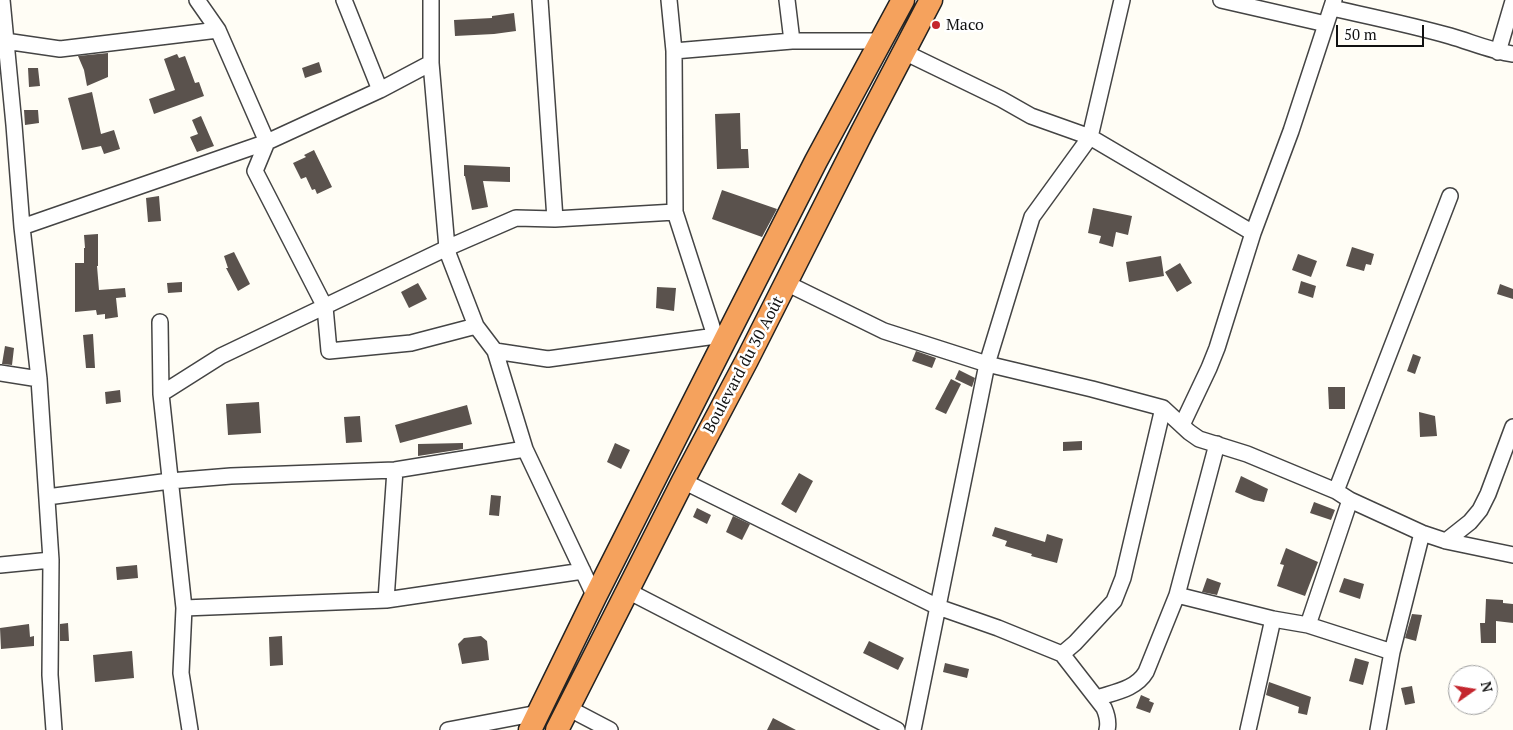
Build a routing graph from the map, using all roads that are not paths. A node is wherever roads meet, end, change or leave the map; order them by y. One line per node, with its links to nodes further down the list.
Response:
1 (2, 0): 16 (street)
2 (197, 0): 15 (street)
3 (344, 0): 24 (street)
4 (431, 0): 23 (street)
5 (540, 0): 29 (street)
6 (669, 0): 19 (street)
7 (787, 0): 17 (street)
8 (903, 0): 18 (highway, Boulevard du 30 Août)
9 (931, 0): 20 (highway, Boulevard du 30 Août)
10 (1122, 0): 25 (street)
11 (1221, 0): 14 (street)
12 (1513, 0): 21 (street)
13 (1333, 4): 14 (street); 21 (street)
14 (1326, 24): 31 (street)
15 (218, 30): 16 (street); 26 (street)
16 (3, 41): 30 (street)
17 (792, 41): 18 (street); 19 (street)
18 (881, 41): 37 (highway, Boulevard du 30 Août)
19 (674, 51): 28 (street)
20 (904, 52): 25 (street); 33 (highway, Boulevard du 30 Août)
21 (1498, 52): 22 (street)
22 (1513, 54)
23 (431, 63): 24 (street); 32 (street)
24 (380, 90): 26 (street)
25 (1090, 137): 31 (street); 39 (street)
26 (267, 142): 30 (street); 34 (street)
27 (1450, 196): 51 (street)
28 (675, 212): 29 (street); 37 (street)
29 (555, 219): 32 (street)
30 (22, 227): 41 (street)
31 (1253, 233): 44 (street)
32 (447, 248): 34 (street); 36 (street)
33 (786, 283): 39 (street); 50 (highway, Boulevard du 30 Août)
34 (325, 307): 36 (street); 42 (street)
35 (160, 322): 42 (street)
36 (476, 326): 38 (street)
37 (722, 335): 38 (street); 62 (highway, Boulevard du 30 Août)
38 (495, 351): 47 (street)
39 (987, 364): 43 (street); 64 (street)
40 (0, 373): 41 (street)
41 (40, 379): 52 (street)
42 (161, 394): 49 (street)
43 (1162, 408): 44 (street); 69 (street)
44 (1182, 426): 46 (street)
45 (1513, 427): 55 (street)
46 (1217, 444): 51 (street); 61 (street)
47 (525, 449): 48 (street); 59 (street)
48 (395, 470): 49 (street); 63 (street)
49 (170, 481): 52 (street); 65 (street)
50 (683, 481): 60 (highway, Boulevard du 30 Août); 64 (street)
51 (1336, 491): 53 (street)
52 (46, 497): 57 (street)
53 (1350, 500): 54 (street); 67 (street)
54 (1422, 533): 55 (street); 68 (street)
55 (1446, 541): 56 (street)
56 (1513, 555)
57 (51, 560): 58 (street); 73 (street)
58 (0, 565)
59 (583, 571): 62 (street); 63 (street)
60 (628, 591): 71 (highway, Boulevard du 30 Août); 78 (street)
61 (1177, 595): 66 (street); 70 (street)
62 (594, 597): 72 (highway, Boulevard du 30 Août)
63 (386, 600): 65 (street)
64 (938, 607): 69 (street); 79 (street)
65 (184, 608): 74 (street)
66 (1273, 620): 67 (street); 81 (street)
67 (1308, 625): 68 (street)
68 (1392, 652): 82 (street)
69 (1062, 654): 70 (street)
70 (1097, 698): 80 (street)
71 (568, 708): 76 (highway, Boulevard du 30 Août); 77 (street)
72 (534, 722): 75 (street)
73 (54, 730)
74 (190, 730)
75 (448, 730)
76 (557, 730)
77 (610, 730)
78 (897, 730)
79 (913, 730)
80 (1107, 730)
81 (1248, 730)
82 (1378, 730)

